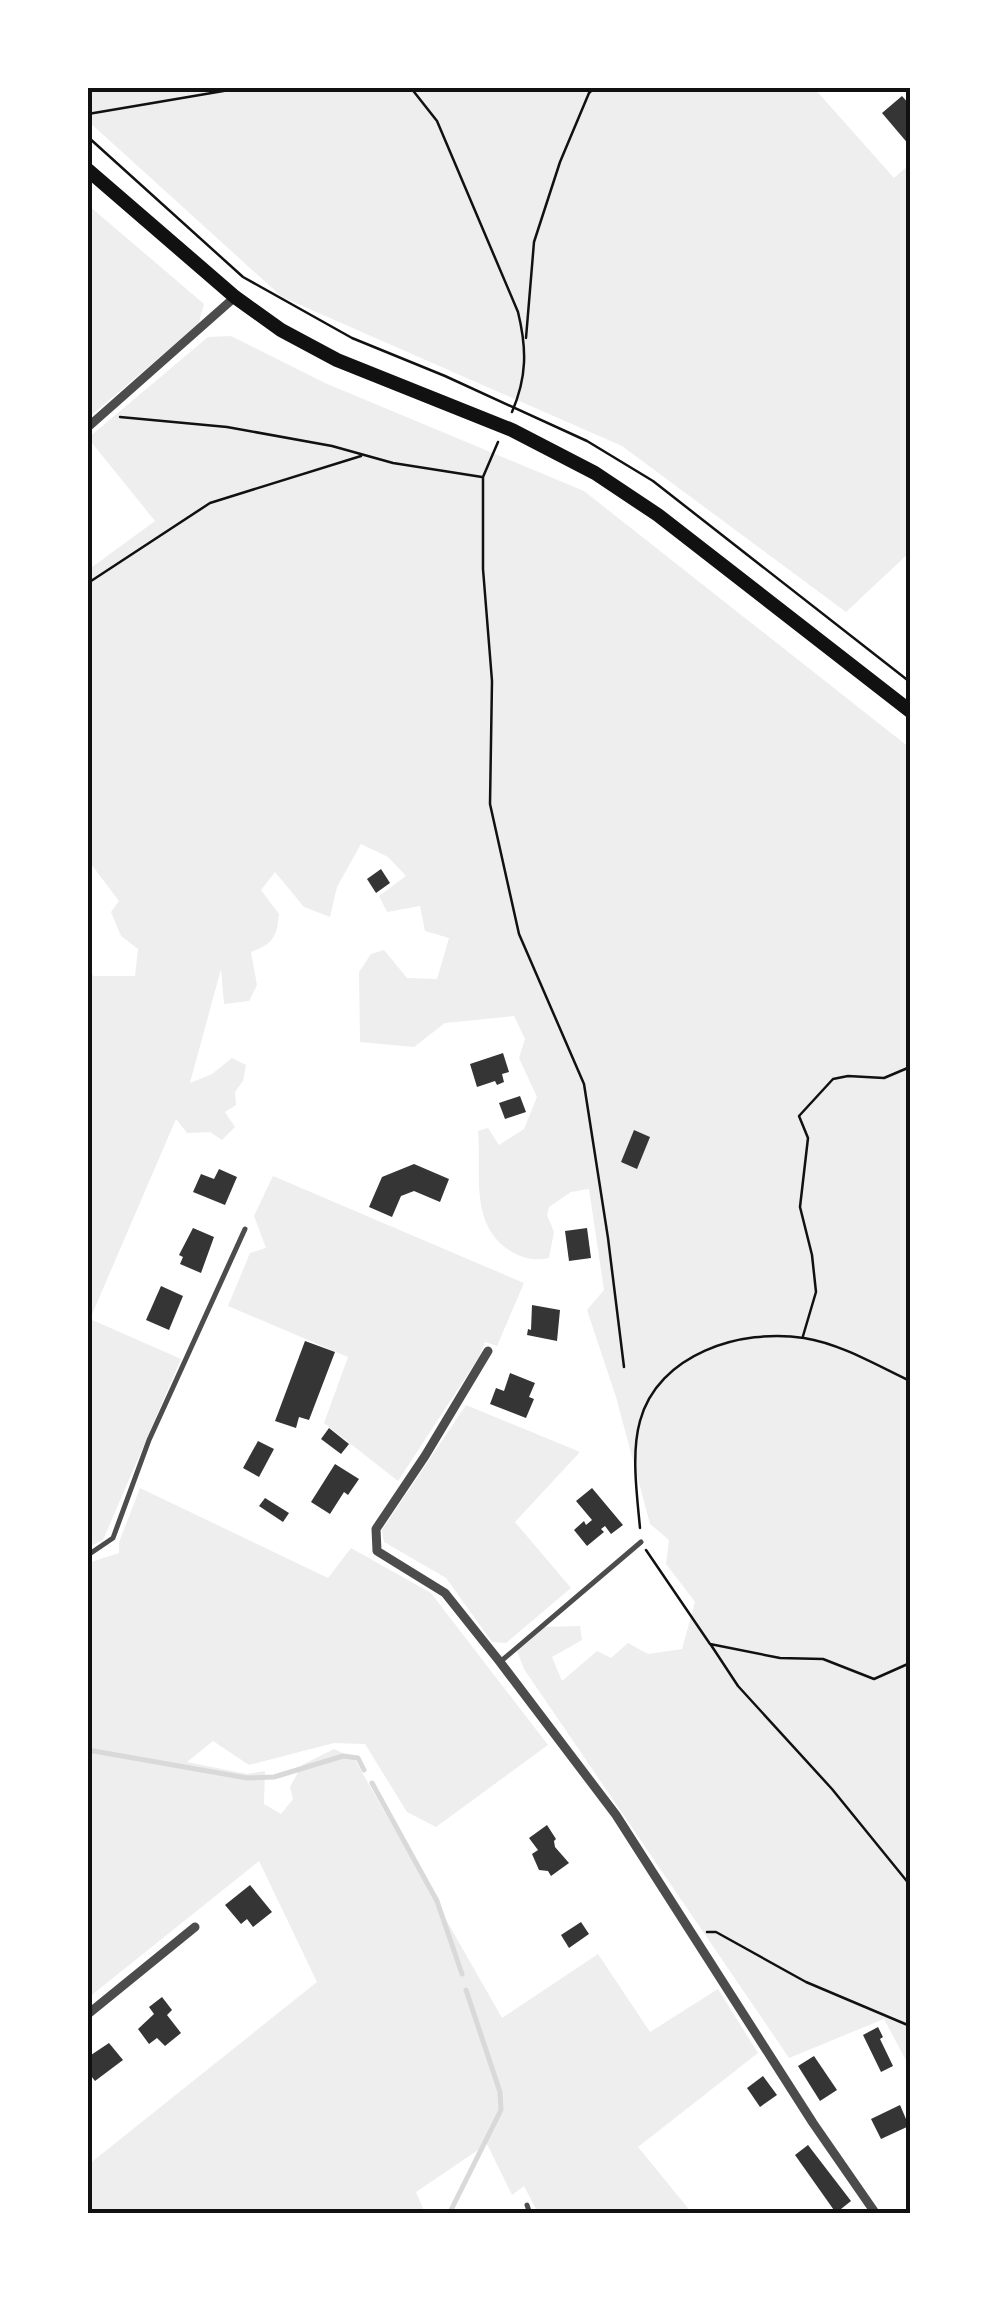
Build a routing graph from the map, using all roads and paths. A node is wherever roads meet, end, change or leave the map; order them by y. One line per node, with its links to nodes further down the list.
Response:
1 (241, 88): 4 (path)
2 (411, 88): 7 (path)
3 (594, 88): 7 (path)
4 (88, 114)
5 (91, 178): 6 (main road)
6 (234, 298): 8 (street); 9 (main road)
7 (526, 345): 9 (path)
8 (100, 417): 10 (street); 11 (path)
9 (504, 426): 12 (path); 14 (main road)
10 (88, 427)
11 (362, 456): 12 (path); 13 (path)
12 (483, 477): 19 (path)
13 (88, 584)
14 (910, 711)
15 (910, 1067): 17 (path)
16 (244, 1229): 22 (lane)
17 (802, 1338): 20 (path); 21 (path)
18 (488, 1352): 24 (street)
19 (624, 1367)
20 (910, 1381)
21 (641, 1542): 23 (path); 24 (lane)
22 (88, 1555)
23 (710, 1644): 25 (path); 26 (path)
24 (500, 1662): 28 (street)
25 (910, 1664)
26 (910, 1885)
27 (195, 1928): 29 (street)
28 (690, 1932): 30 (path); 33 (street)
29 (88, 2014)
30 (910, 2026)
31 (527, 2206): 32 (lane)
32 (530, 2214)
33 (876, 2214)

